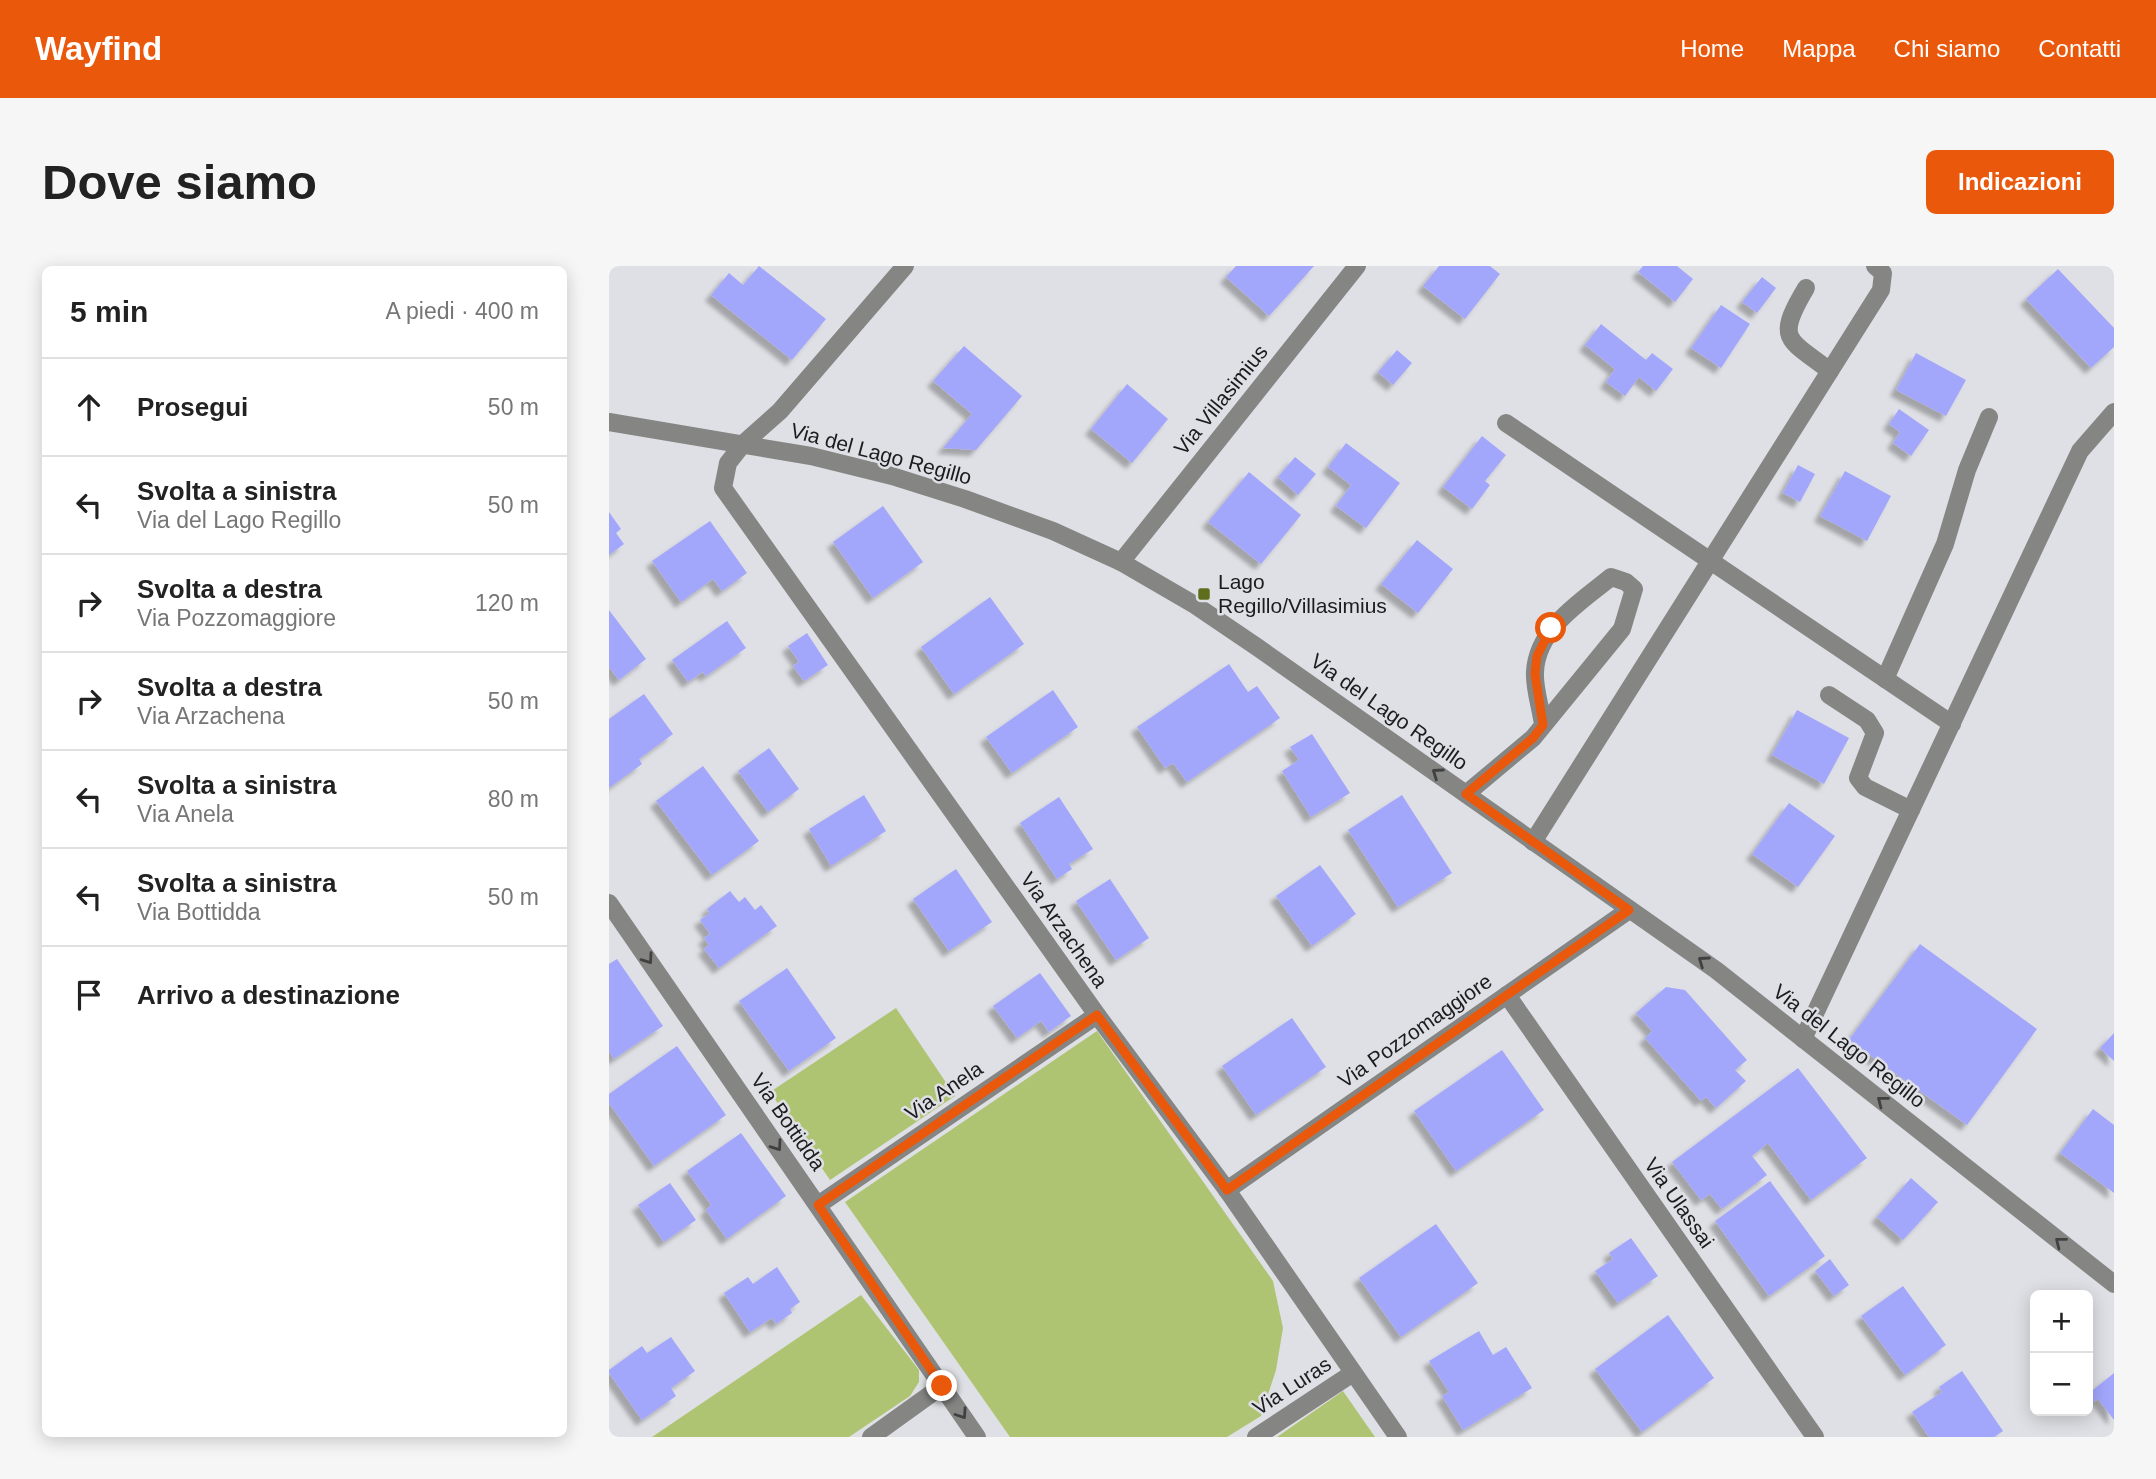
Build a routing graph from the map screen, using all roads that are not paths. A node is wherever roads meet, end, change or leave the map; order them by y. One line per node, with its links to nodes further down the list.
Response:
1 (905, 266): 10 (street)
2 (1357, 266): 12 (street, Via Villasimius)
3 (1875, 266): 5 (street)
4 (1806, 288): 5 (street)
5 (1830, 371): 11 (street)
6 (2114, 412): 15 (street)
7 (1989, 417): 13 (street)
8 (609, 422): 10 (street, Via del Lago Regillo)
9 (1506, 423): 11 (street)
10 (743, 444): 12 (street, Via del Lago Regillo); 23 (street, Via Arzachena)
11 (1710, 561): 13 (street); 19 (street)
12 (1121, 562): 17 (street, Via del Lago Regillo, one-way to 12)
13 (1885, 679): 15 (street)
14 (1829, 695): 18 (street)
15 (1952, 724): 18 (street)
16 (1543, 725): 16 (street); 17 (street)
17 (1466, 794): 19 (street, Via del Lago Regillo)
18 (1911, 810): 24 (street)
19 (1533, 842): 21 (street, Via del Lago Regillo)
20 (609, 903): 26 (street, Via Bottidda, one-way to 26)
21 (1629, 910): 22 (street, Via Pozzomaggiore); 24 (street, Via del Lago Regillo, one-way to 21)
22 (1507, 995): 25 (street, Via Pozzomaggiore); 34 (street, Via Ulassai)
23 (1097, 1015): 25 (street, Via Arzachena); 26 (street, Via Anela)
24 (1803, 1039): 27 (street, Via del Lago Regillo, one-way to 24)
25 (1227, 1190): 28 (street, Via Arzachena)
26 (818, 1205): 29 (street, Via Bottidda)
27 (2114, 1284)
28 (1353, 1373): 32 (street, Via Luras); 33 (street, Via Arzachena)
29 (942, 1386): 30 (street); 31 (street, Via Bottidda, one-way to 31)
30 (871, 1437)
31 (977, 1437)
32 (1256, 1437)
33 (1398, 1437)
34 (1815, 1437)

